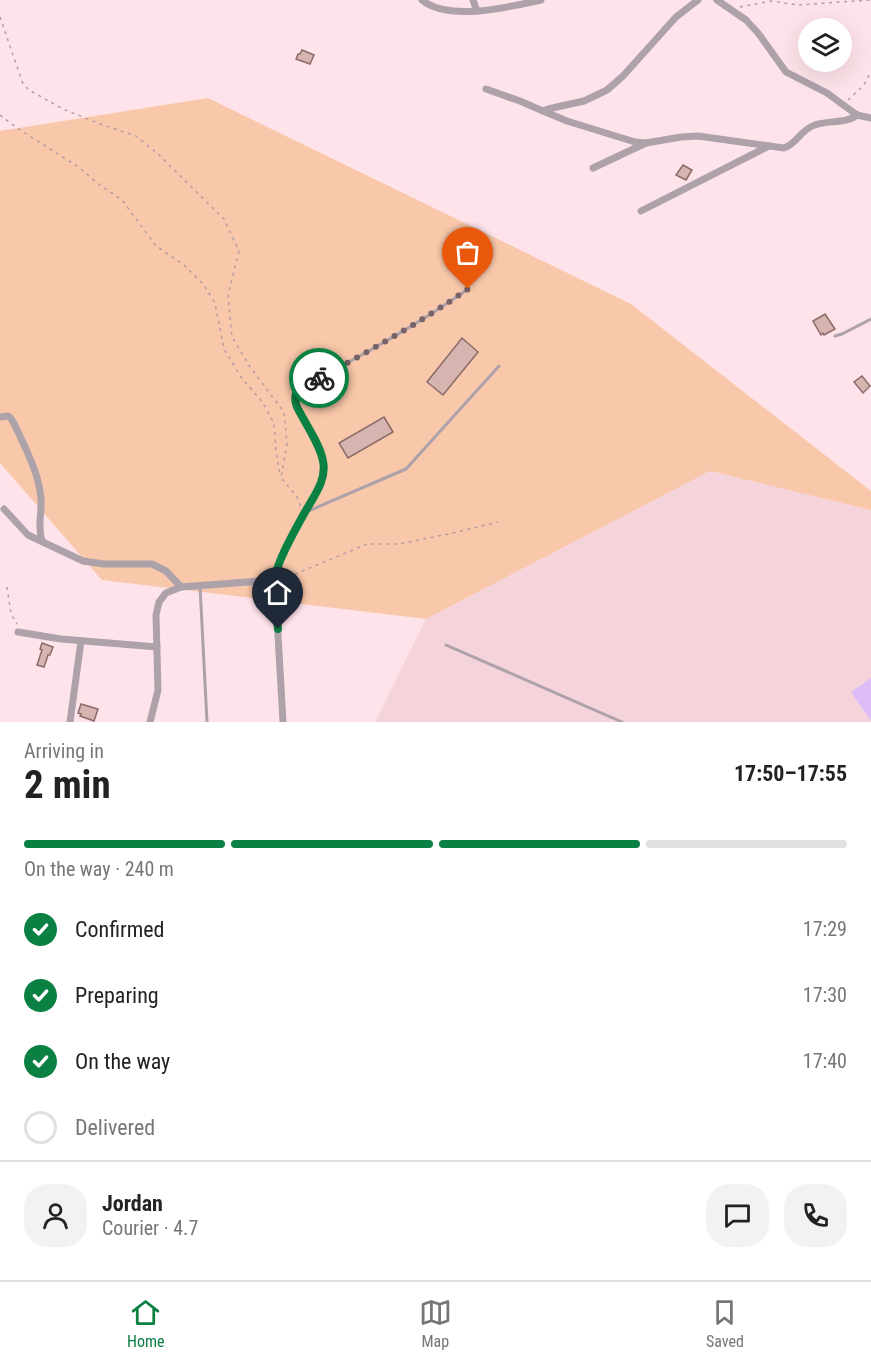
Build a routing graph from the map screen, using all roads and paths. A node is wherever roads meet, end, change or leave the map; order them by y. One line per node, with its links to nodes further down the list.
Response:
1 (422, 0): 8 (street)
2 (473, 0): 8 (street)
3 (541, 0): 8 (street)
4 (698, 0): 13 (street)
5 (717, 0): 7 (street)
6 (870, 0): 7 (path)
7 (731, 9): 12 (street)
8 (477, 11)
9 (0, 17): 26 (path)
10 (871, 71): 12 (path)
11 (486, 89): 13 (street)
12 (843, 105): 15 (street)
13 (543, 111): 17 (street)
14 (0, 115): 26 (path)
15 (857, 115): 16 (street); 18 (street)
16 (870, 118)
17 (646, 143): 18 (street); 19 (street)
18 (769, 146): 20 (street)
19 (593, 168)
20 (641, 211)
21 (468, 289): 28 (lane)
22 (871, 319): 23 (lane)
23 (835, 336)
24 (499, 366): 28 (lane)
25 (0, 417): 30 (street)
26 (281, 478): 28 (path)
27 (4, 509): 30 (street)
28 (304, 513): 31 (lane)
29 (498, 522): 31 (path)
30 (42, 541): 34 (street)
31 (275, 583): 32 (street); 42 (street)
32 (200, 586): 34 (street); 41 (lane)
33 (7, 587): 35 (path)
34 (181, 588): 38 (street)
35 (20, 631): 36 (street)
36 (81, 641): 38 (street); 39 (street)
37 (446, 645): 43 (lane)
38 (157, 647): 40 (street)
39 (70, 722)
40 (150, 722)
41 (207, 722)
42 (283, 722)
43 (622, 722)

